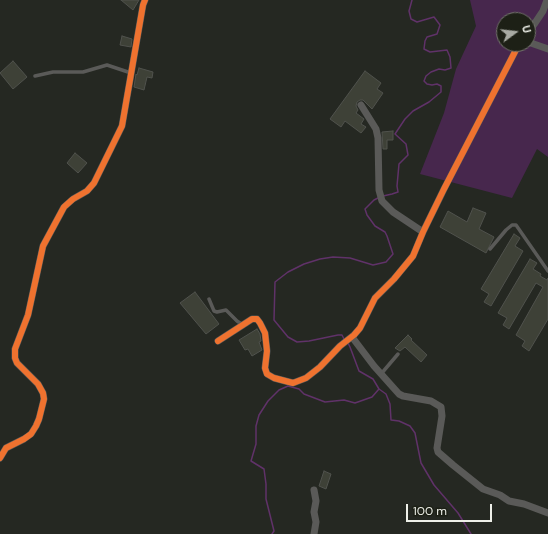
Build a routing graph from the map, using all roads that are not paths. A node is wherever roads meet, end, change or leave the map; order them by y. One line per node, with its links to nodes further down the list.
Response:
1 (145, 0): 7 (street)
2 (547, 0): 3 (street)
3 (536, 23)
4 (536, 45): 5 (street)
5 (548, 49)
6 (515, 52): 10 (street)
7 (132, 74): 8 (lane); 19 (street)
8 (35, 76)
9 (361, 105): 10 (street)
10 (423, 232): 15 (street)
11 (490, 249): 12 (lane)
12 (548, 271)
13 (209, 299): 14 (lane)
14 (243, 325): 15 (street); 16 (street)
15 (350, 338): 18 (street)
16 (218, 341)
17 (398, 354): 18 (lane)
18 (381, 374): 21 (street)
19 (0, 458)
20 (314, 490): 22 (street)
21 (548, 512)
22 (314, 534)

